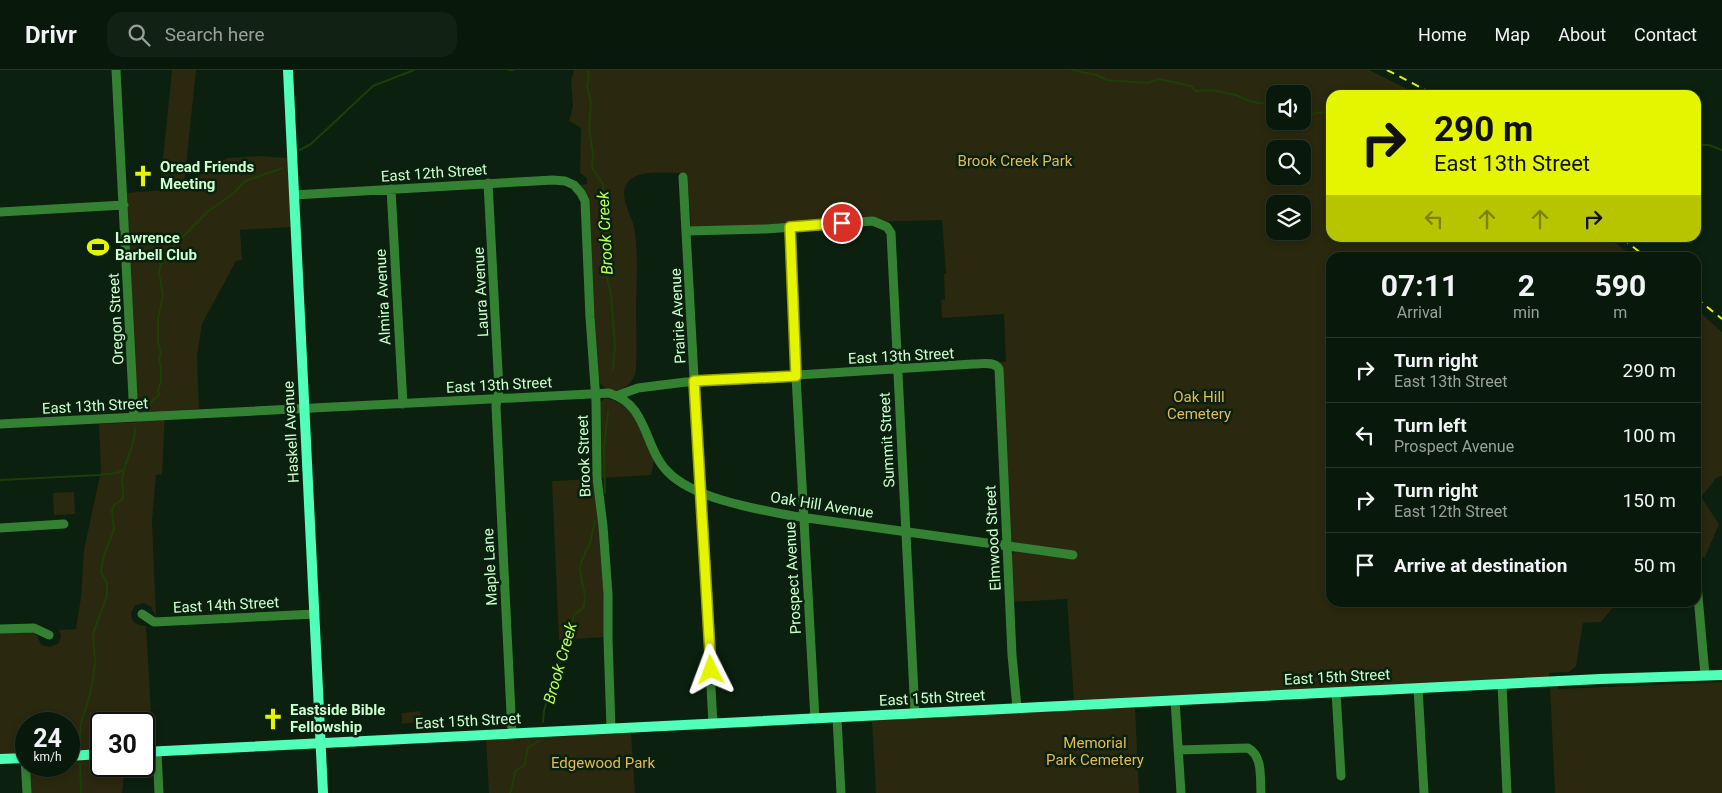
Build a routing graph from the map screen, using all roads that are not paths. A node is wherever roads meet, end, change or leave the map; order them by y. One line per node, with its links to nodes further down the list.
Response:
1 (116, 70): 8 (street, Oregon Street)
2 (288, 70): 7 (main road, Haskell Avenue)
3 (684, 177): 11 (street, Prairie Avenue)
4 (488, 183): 5 (street, East 12th Street); 6 (street, East 12th Street); 18 (street, Laura Avenue)
5 (574, 185): 16 (street, Brook Street)
6 (391, 189): 7 (street, East 12th Street); 19 (street, Almira Avenue)
7 (294, 195): 20 (main road, Haskell Avenue)
8 (124, 205): 9 (street); 21 (street, Oregon Street)
9 (0, 212)
10 (790, 227): 11 (street); 13 (street, Summit Street); 14 (street, Prospect Avenue)
11 (687, 231): 15 (street, Prairie Avenue)
12 (997, 366): 13 (street, East 13th Street); 28 (street, Elmwood Street)
13 (898, 370): 14 (street, East 13th Street); 27 (street, Summit Street)
14 (796, 376): 15 (street, East 13th Street); 24 (street, Prospect Avenue)
15 (694, 381): 17 (street, East 13th Street); 23 (street, Prairie Avenue)
16 (596, 394): 17 (street, East 13th Street); 18 (street, East 13th Street); 46 (street, Brook Street)
17 (616, 396): 23 (street, Oak Hill Avenue)
18 (498, 399): 19 (street, East 13th Street); 47 (street, Maple Lane)
19 (403, 404): 20 (street, East 13th Street)
20 (305, 408): 21 (street, East 13th Street); 32 (main road, Haskell Avenue)
21 (134, 417): 22 (street, East 13th Street)
22 (0, 424)
23 (701, 492): 24 (street, Oak Hill Avenue); 45 (street, Prairie Avenue)
24 (805, 518): 27 (street, Oak Hill Avenue); 44 (street, Prospect Avenue)
25 (64, 524): 26 (street)
26 (0, 528)
27 (906, 532): 28 (street, Oak Hill Avenue); 42 (street, Summit Street)
28 (1007, 546): 29 (street, Oak Hill Avenue); 41 (street, Elmwood Street)
29 (1073, 555)
30 (1699, 607): 36 (street)
31 (142, 614): 32 (street, East 14th Street)
32 (314, 614): 48 (main road, Haskell Avenue)
33 (0, 629): 34 (street)
34 (49, 635)
35 (1722, 674): 36 (main road, East 15th Street)
36 (1705, 676): 37 (main road, East 15th Street)
37 (1502, 684): 38 (main road, East 15th Street); 62 (street)
38 (1418, 688): 39 (main road, East 15th Street); 61 (street)
39 (1336, 692): 40 (main road, East 15th Street); 53 (street)
40 (1175, 700): 41 (main road, East 15th Street); 49 (street)
41 (1016, 708): 42 (main road, East 15th Street)
42 (915, 714): 43 (main road, East 15th Street)
43 (837, 718): 44 (main road, East 15th Street); 58 (street)
44 (815, 719): 45 (main road, East 15th Street)
45 (714, 724): 46 (main road, East 15th Street)
46 (612, 729): 47 (main road, East 15th Street)
47 (512, 734): 48 (main road, East 15th Street)
48 (320, 744): 50 (main road, East 15th Street); 57 (main road, Haskell Avenue)
49 (1178, 750): 59 (street); 60 (street)
50 (157, 752): 56 (street)
51 (15, 758): 52 (main road)
52 (0, 759)
53 (1341, 776)
54 (27, 777): 55 (street)
55 (27, 793)
56 (159, 793)
57 (323, 793)
58 (841, 793)
59 (1181, 793)
60 (1261, 793)
61 (1424, 793)
62 (1507, 793)

